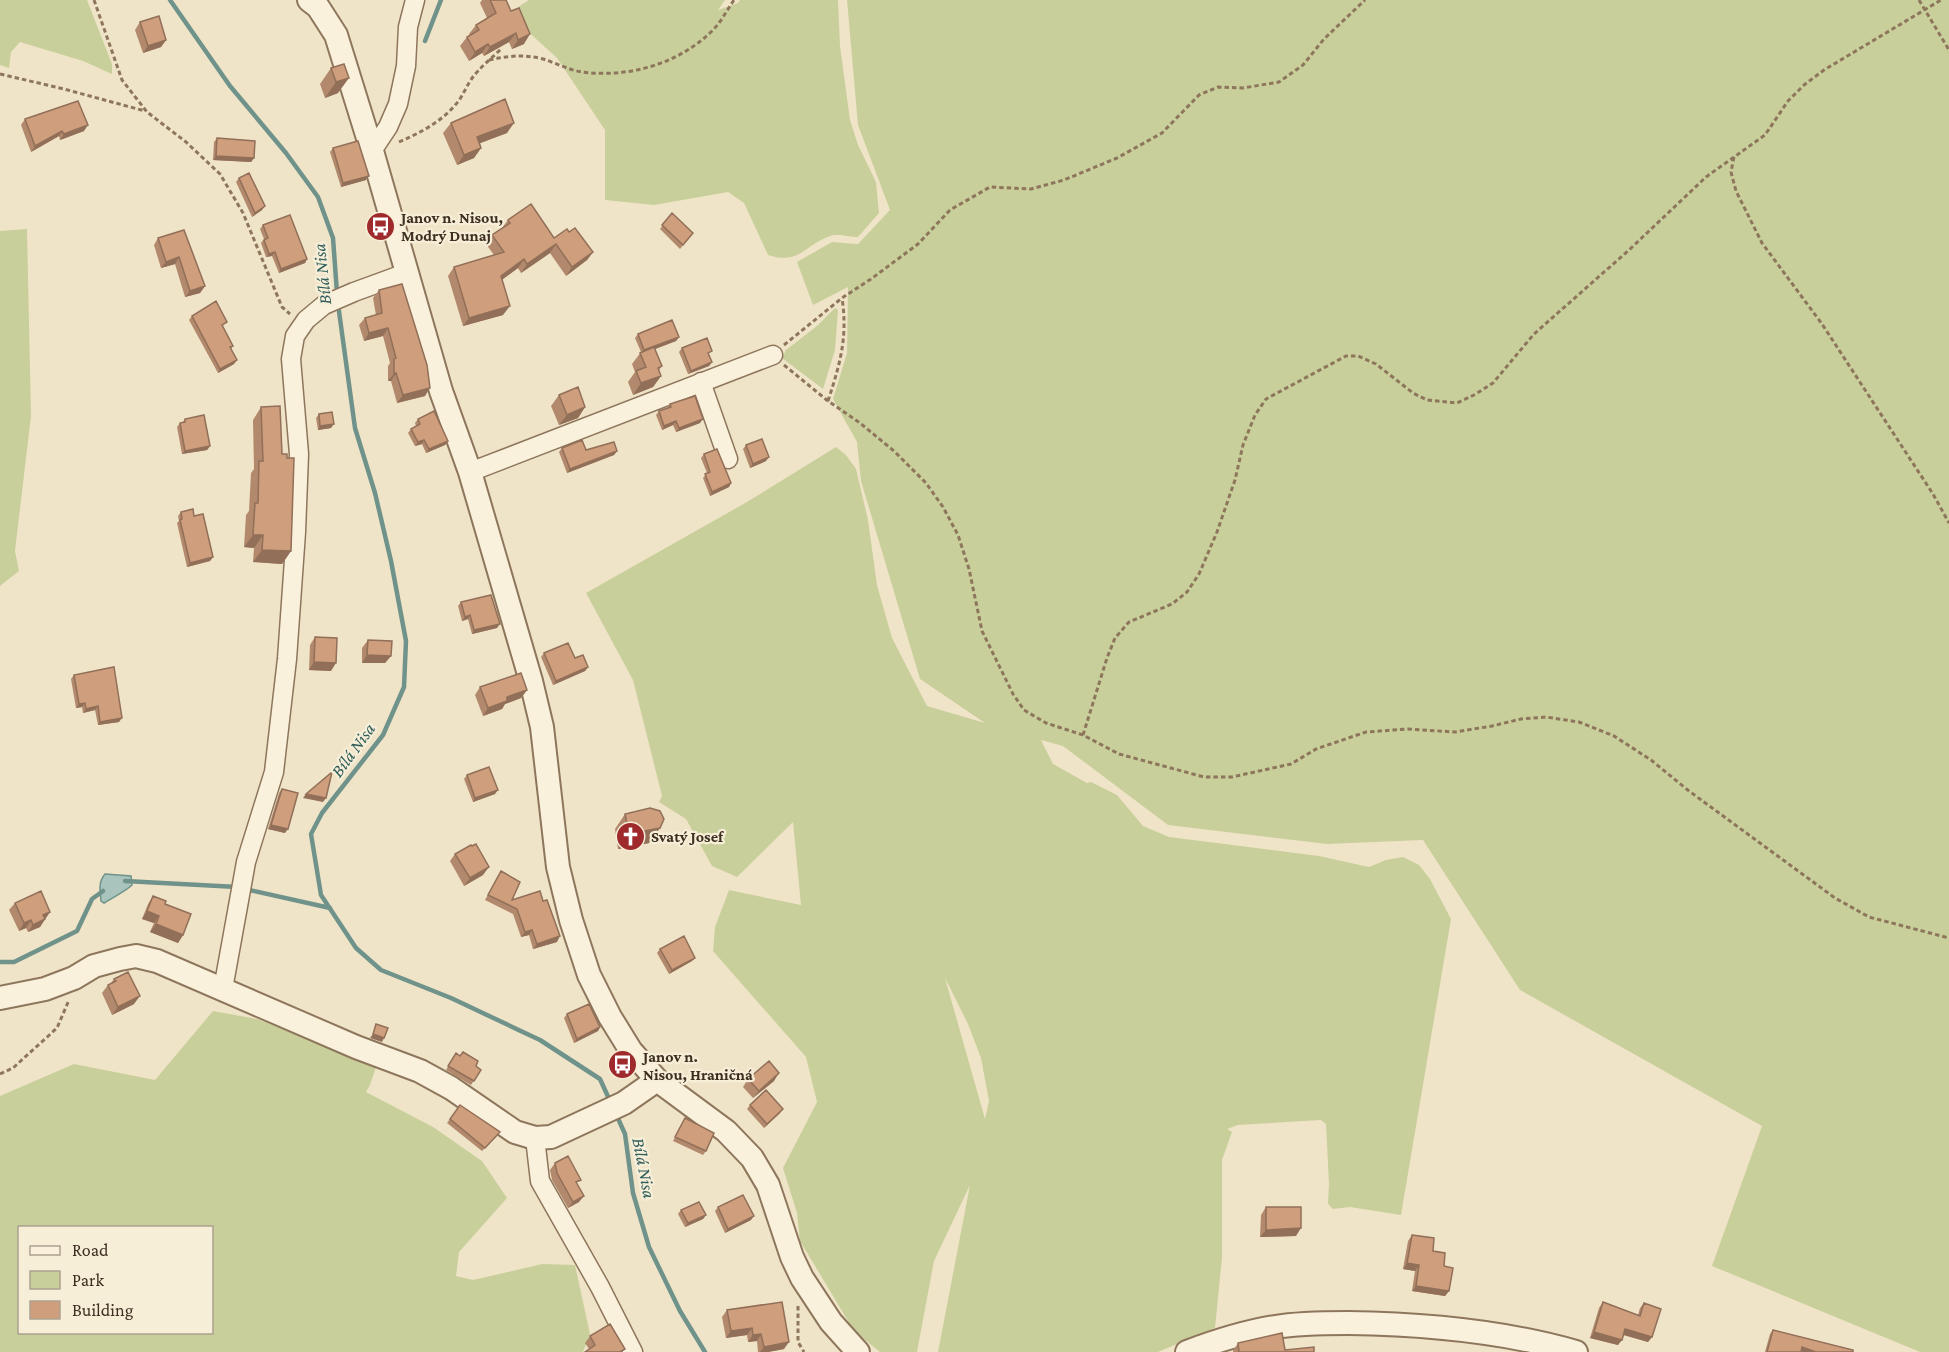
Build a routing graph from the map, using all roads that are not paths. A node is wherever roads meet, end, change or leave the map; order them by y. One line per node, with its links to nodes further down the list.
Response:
1 (309, 0): 3 (street)
2 (415, 0): 3 (street)
3 (372, 151): 4 (street)
4 (406, 273): 8 (street); 9 (street)
5 (772, 355): 6 (street)
6 (701, 382): 7 (street); 8 (street)
7 (728, 459)
8 (470, 472): 11 (street)
9 (223, 989): 10 (street); 12 (street)
10 (0, 998)
11 (657, 1080): 12 (street); 14 (street)
12 (536, 1138): 13 (street)
13 (633, 1352)
14 (858, 1352)
15 (1187, 1352): 16 (street)
16 (1576, 1352)

